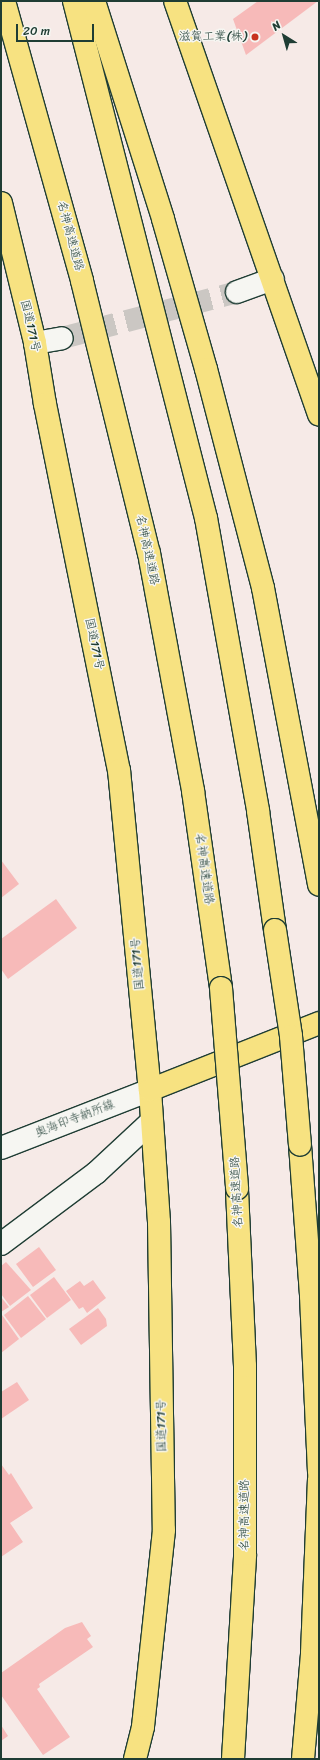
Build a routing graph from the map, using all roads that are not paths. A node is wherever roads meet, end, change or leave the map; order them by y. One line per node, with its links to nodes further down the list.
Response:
1 (4, 1): 20 (highway, 名神高速道路, bridge)
2 (74, 1): 17 (highway, bridge)
3 (94, 1): 11 (highway)
4 (175, 1): 6 (highway)
5 (1, 203): 9 (highway, 国道171号)
6 (273, 279): 7 (street); 10 (highway)
7 (237, 292)
8 (62, 338): 9 (street)
9 (35, 343): 13 (highway, 国道171号)
10 (319, 415)
11 (319, 885)
12 (319, 1023): 13 (highway)
13 (150, 1090): 14 (highway, 国道171号); 15 (street, 奥海印寺納所線)
14 (152, 1121): 16 (street); 19 (highway, 国道171号)
15 (1, 1148)
16 (1, 1244)
17 (319, 1473)
18 (319, 1479): 21 (highway)
19 (135, 1759)
20 (233, 1759)
21 (303, 1759)

